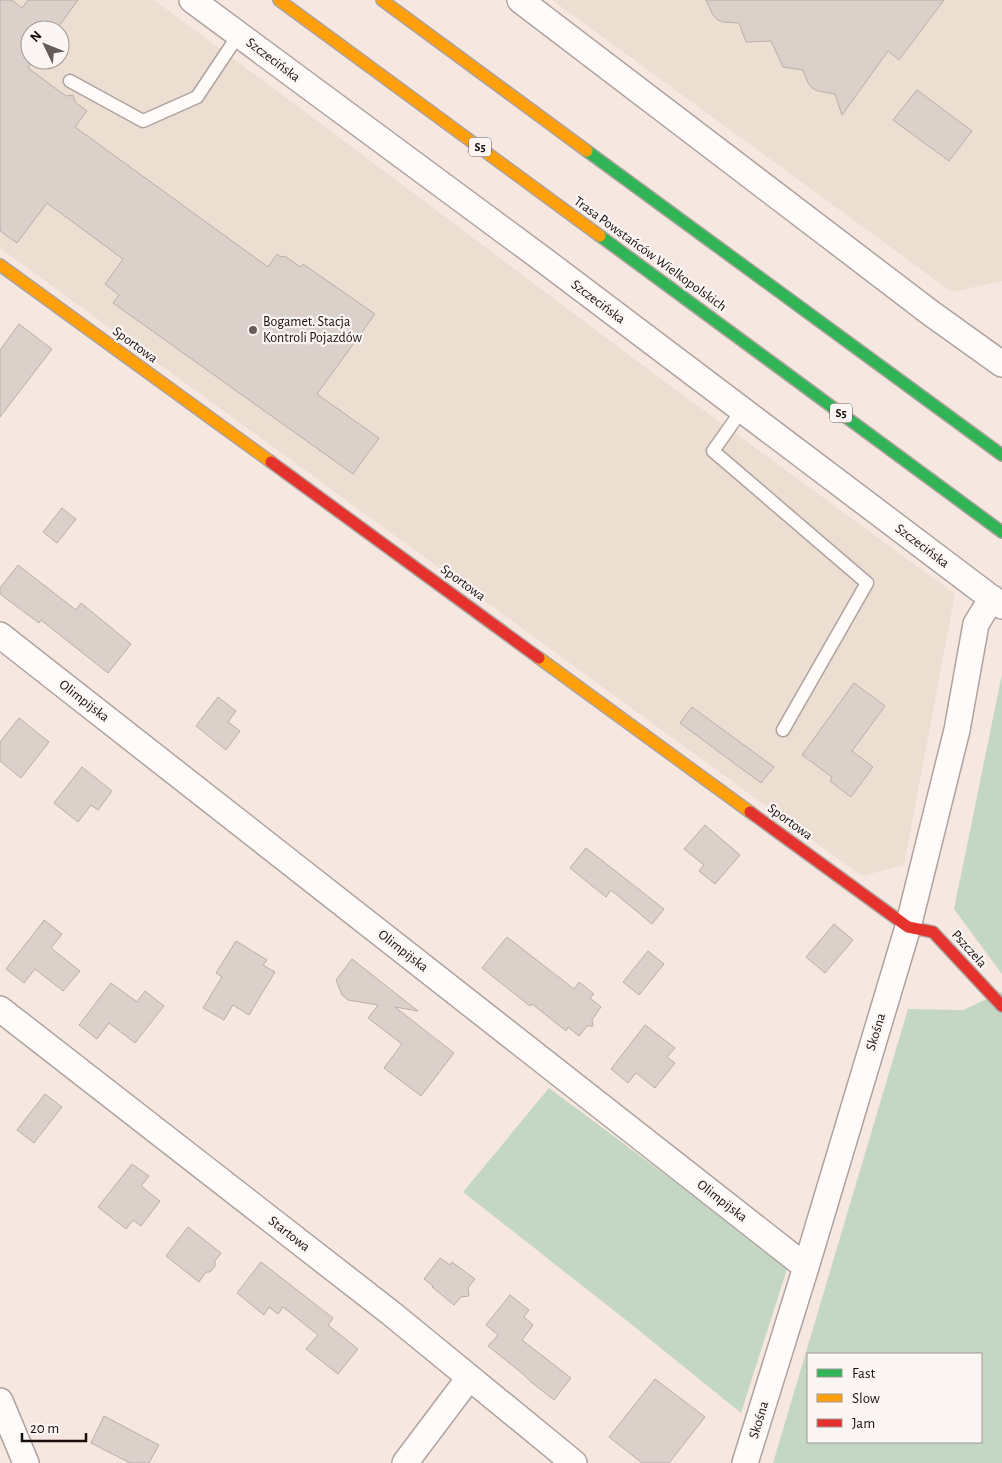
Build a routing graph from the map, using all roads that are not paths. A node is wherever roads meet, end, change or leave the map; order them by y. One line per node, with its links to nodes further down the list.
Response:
1 (192, 0): 5 (street, Szczecińska)
2 (279, 0): 11 (main road, Trasa Powstańców Wielkopolskich / S5)
3 (382, 0): 10 (main road)
4 (520, 0): 8 (street)
5 (239, 34): 6 (lane); 9 (street, Szczecińska)
6 (70, 82)
7 (0, 266): 15 (main road, Sportowa)
8 (1002, 364)
9 (742, 410): 12 (street, Szczecińska); 14 (lane)
10 (1002, 455)
11 (1002, 532)
12 (997, 602): 15 (street, Skośna)
13 (0, 635): 18 (street, Olimpijska)
14 (783, 730)
15 (908, 927): 16 (main road, Pszczela); 18 (street, Skośna)
16 (1002, 1006)
17 (0, 1009): 19 (street, Startowa)
18 (806, 1267): 24 (street, Skośna)
19 (469, 1378): 22 (street); 23 (street, Startowa)
20 (0, 1400): 21 (street)
21 (26, 1463)
22 (405, 1463)
23 (574, 1463)
24 (745, 1463)

